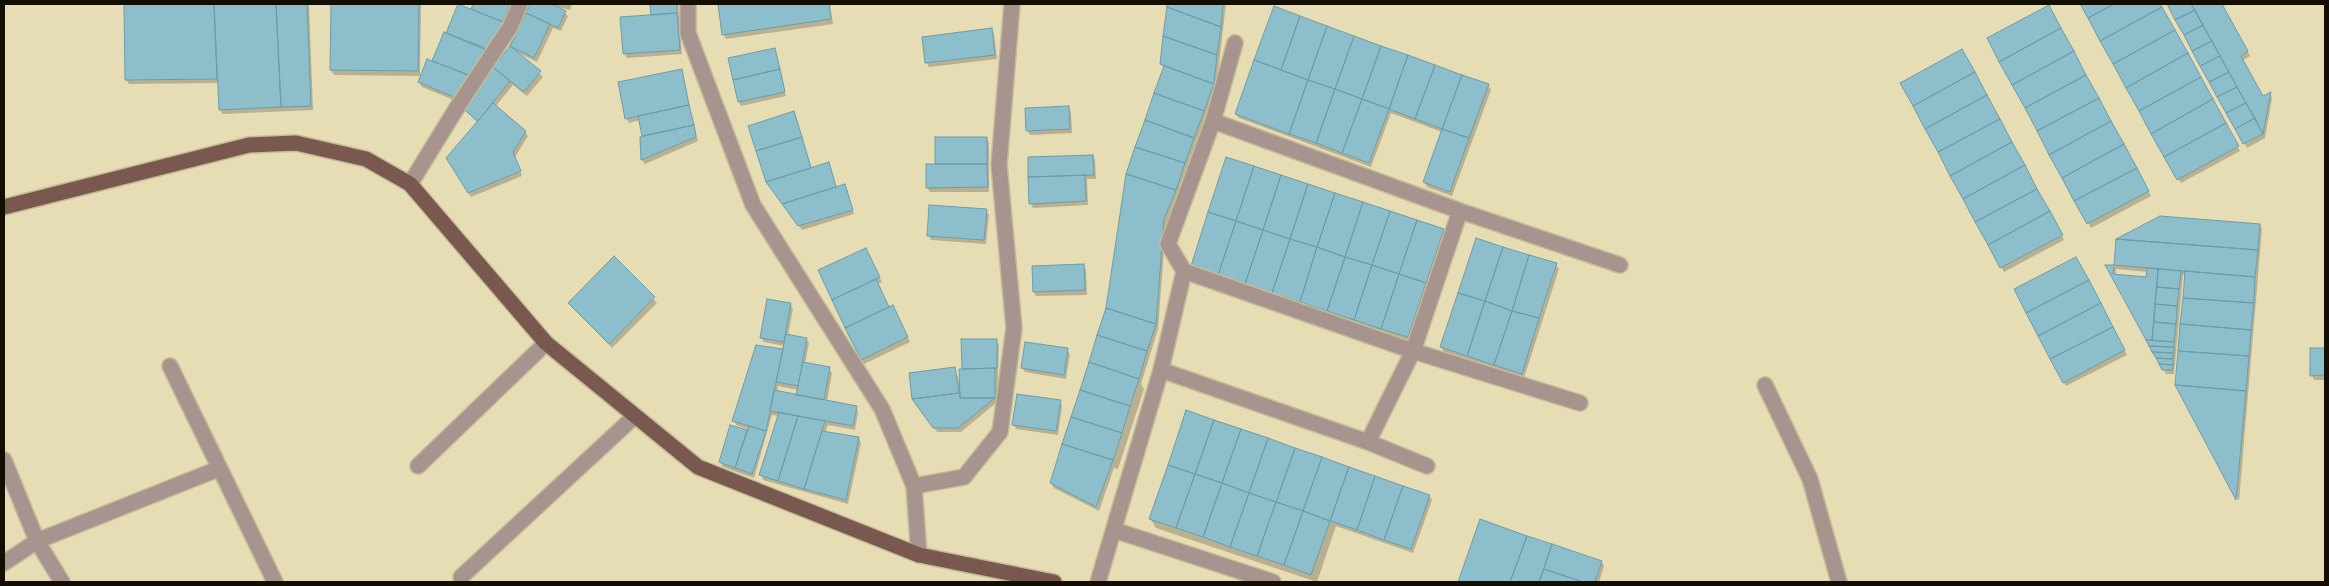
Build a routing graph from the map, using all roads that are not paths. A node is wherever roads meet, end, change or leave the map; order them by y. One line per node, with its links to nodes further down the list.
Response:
1 (520, 4): 6 (street)
2 (688, 4): 23 (street)
3 (1012, 4): 23 (street)
4 (1235, 43): 5 (street)
5 (1212, 121): 8 (street); 10 (street)
6 (410, 184): 7 (main road); 11 (main road)
7 (4, 206)
8 (1460, 211): 9 (street); 12 (street)
9 (1620, 265)
10 (1184, 271): 12 (street); 14 (street)
11 (546, 343): 17 (main road); 20 (street)
12 (1413, 351): 16 (street); 18 (street)
13 (170, 366): 22 (street)
14 (1162, 370): 18 (street); 24 (street)
15 (1765, 385): 34 (street)
16 (1580, 403)
17 (635, 416): 26 (main road); 28 (street)
18 (1368, 442): 21 (street)
19 (4, 460): 25 (street)
20 (418, 466)
21 (1428, 466)
22 (218, 469): 25 (street); 30 (street)
23 (914, 486): 26 (street)
24 (1114, 530): 32 (street); 33 (street)
25 (37, 541): 27 (street); 29 (street)
26 (919, 556): 31 (main road)
27 (4, 563)
28 (462, 577)
29 (62, 582)
30 (275, 582)
31 (1054, 582)
32 (1098, 582)
33 (1273, 582)
34 (1838, 582)

